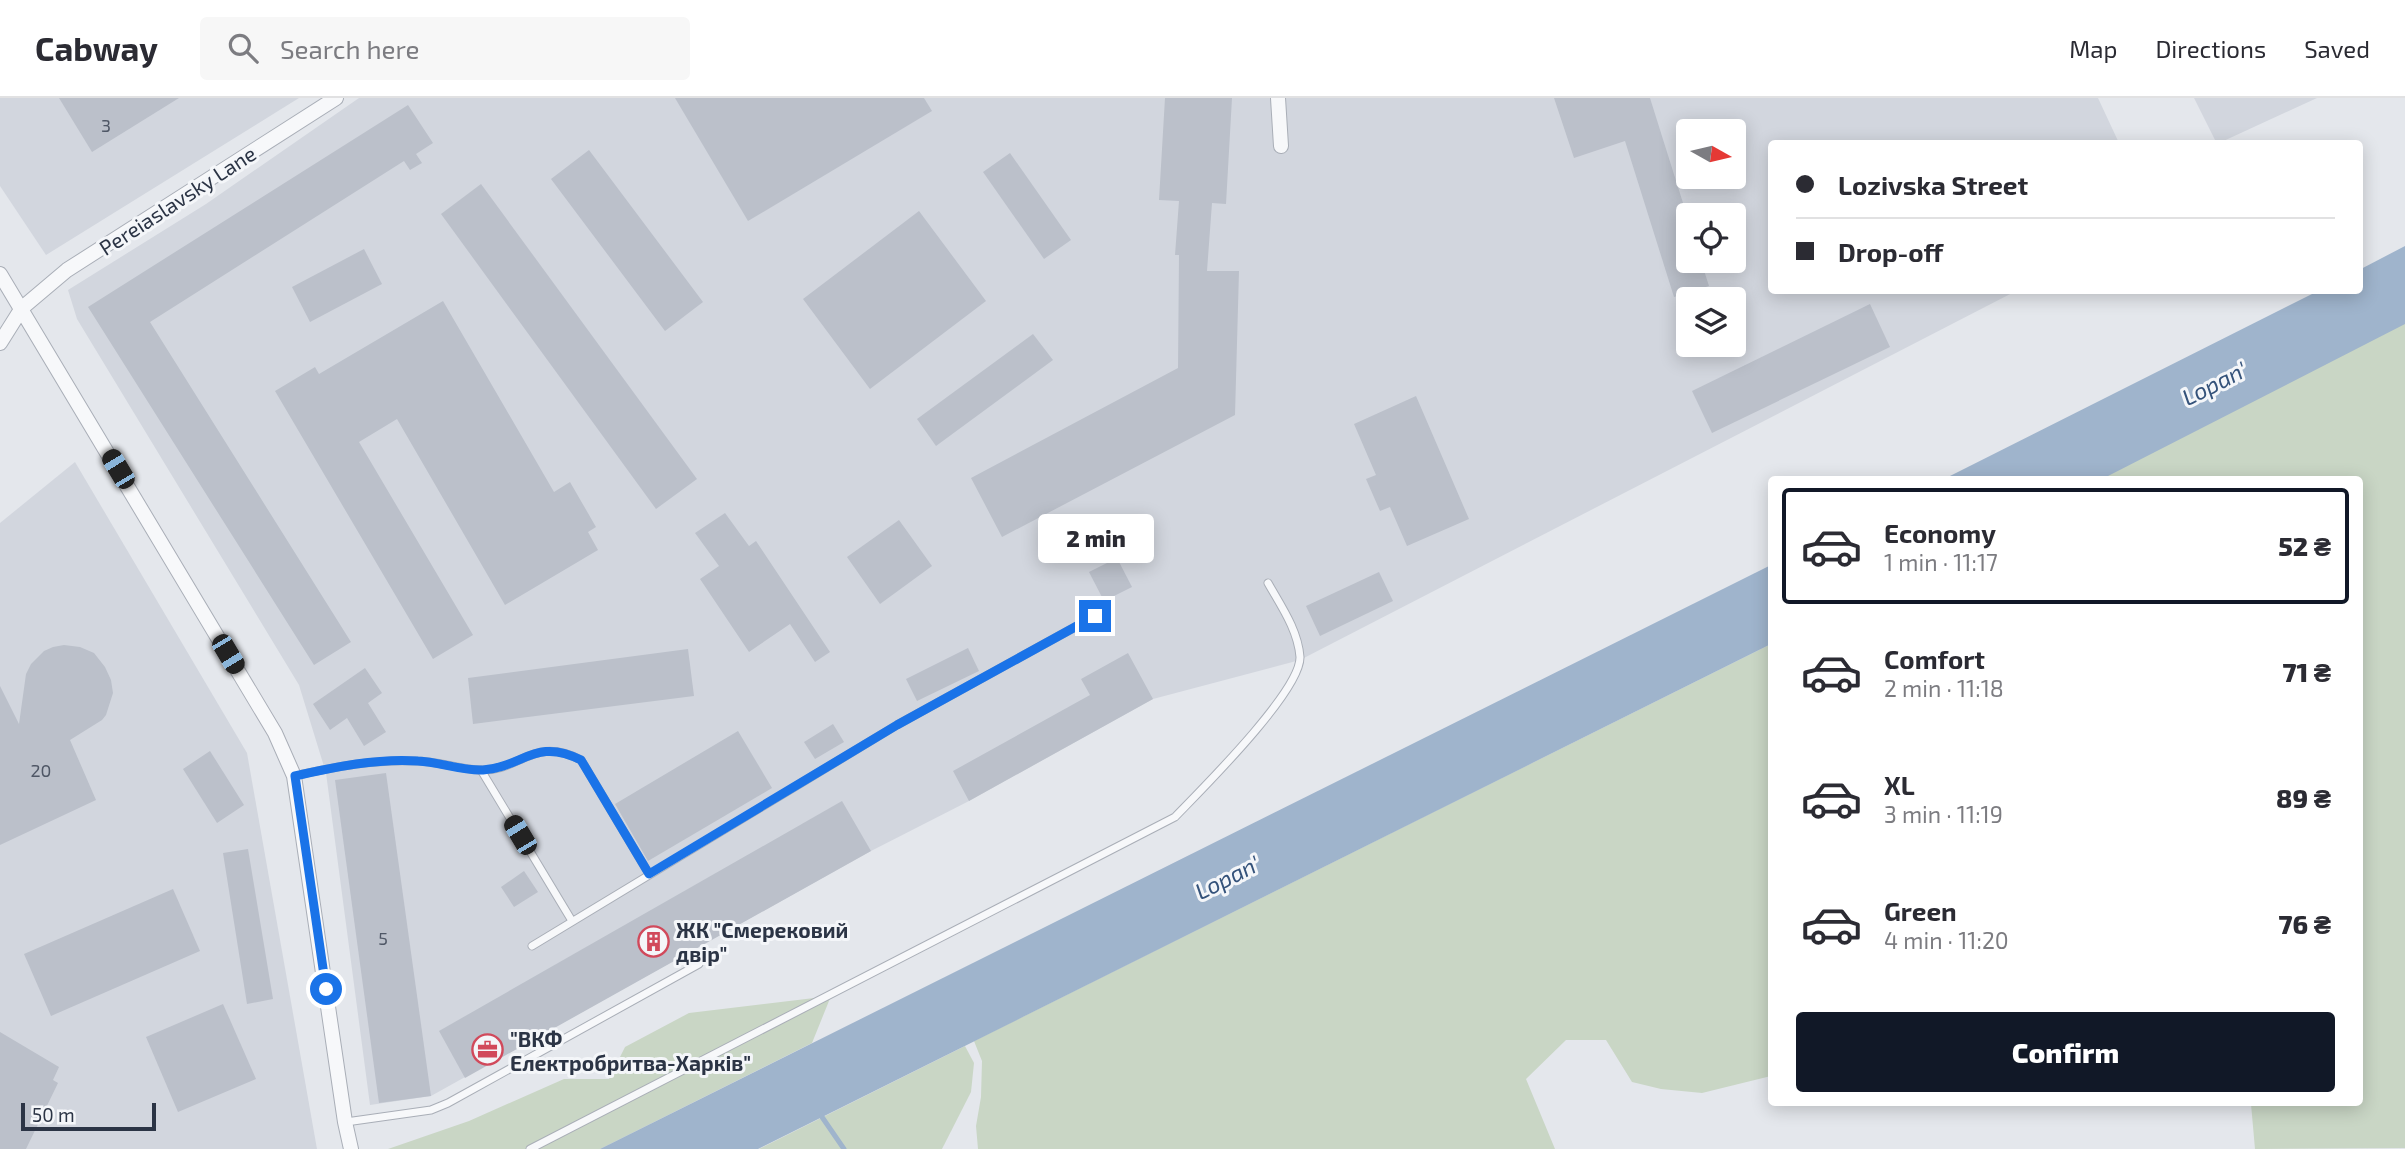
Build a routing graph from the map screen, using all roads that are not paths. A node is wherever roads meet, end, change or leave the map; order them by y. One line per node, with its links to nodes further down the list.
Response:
1 (336, 98): 5 (street, Pereiaslavsky Lane)
2 (1278, 98): 3 (street)
3 (1281, 146)
4 (0, 274): 5 (street)
5 (22, 308): 6 (street, Pereiaslavsky Lane); 10 (street)
6 (0, 343)
7 (1268, 583): 17 (lane)
8 (1095, 616): 11 (lane)
9 (481, 770): 10 (lane); 11 (lane); 12 (lane)
10 (295, 776): 15 (street)
11 (649, 874): 12 (lane)
12 (572, 921): 13 (lane)
13 (531, 946)
14 (699, 964): 15 (lane)
15 (345, 1122): 16 (street)
16 (351, 1149)
17 (530, 1149)

